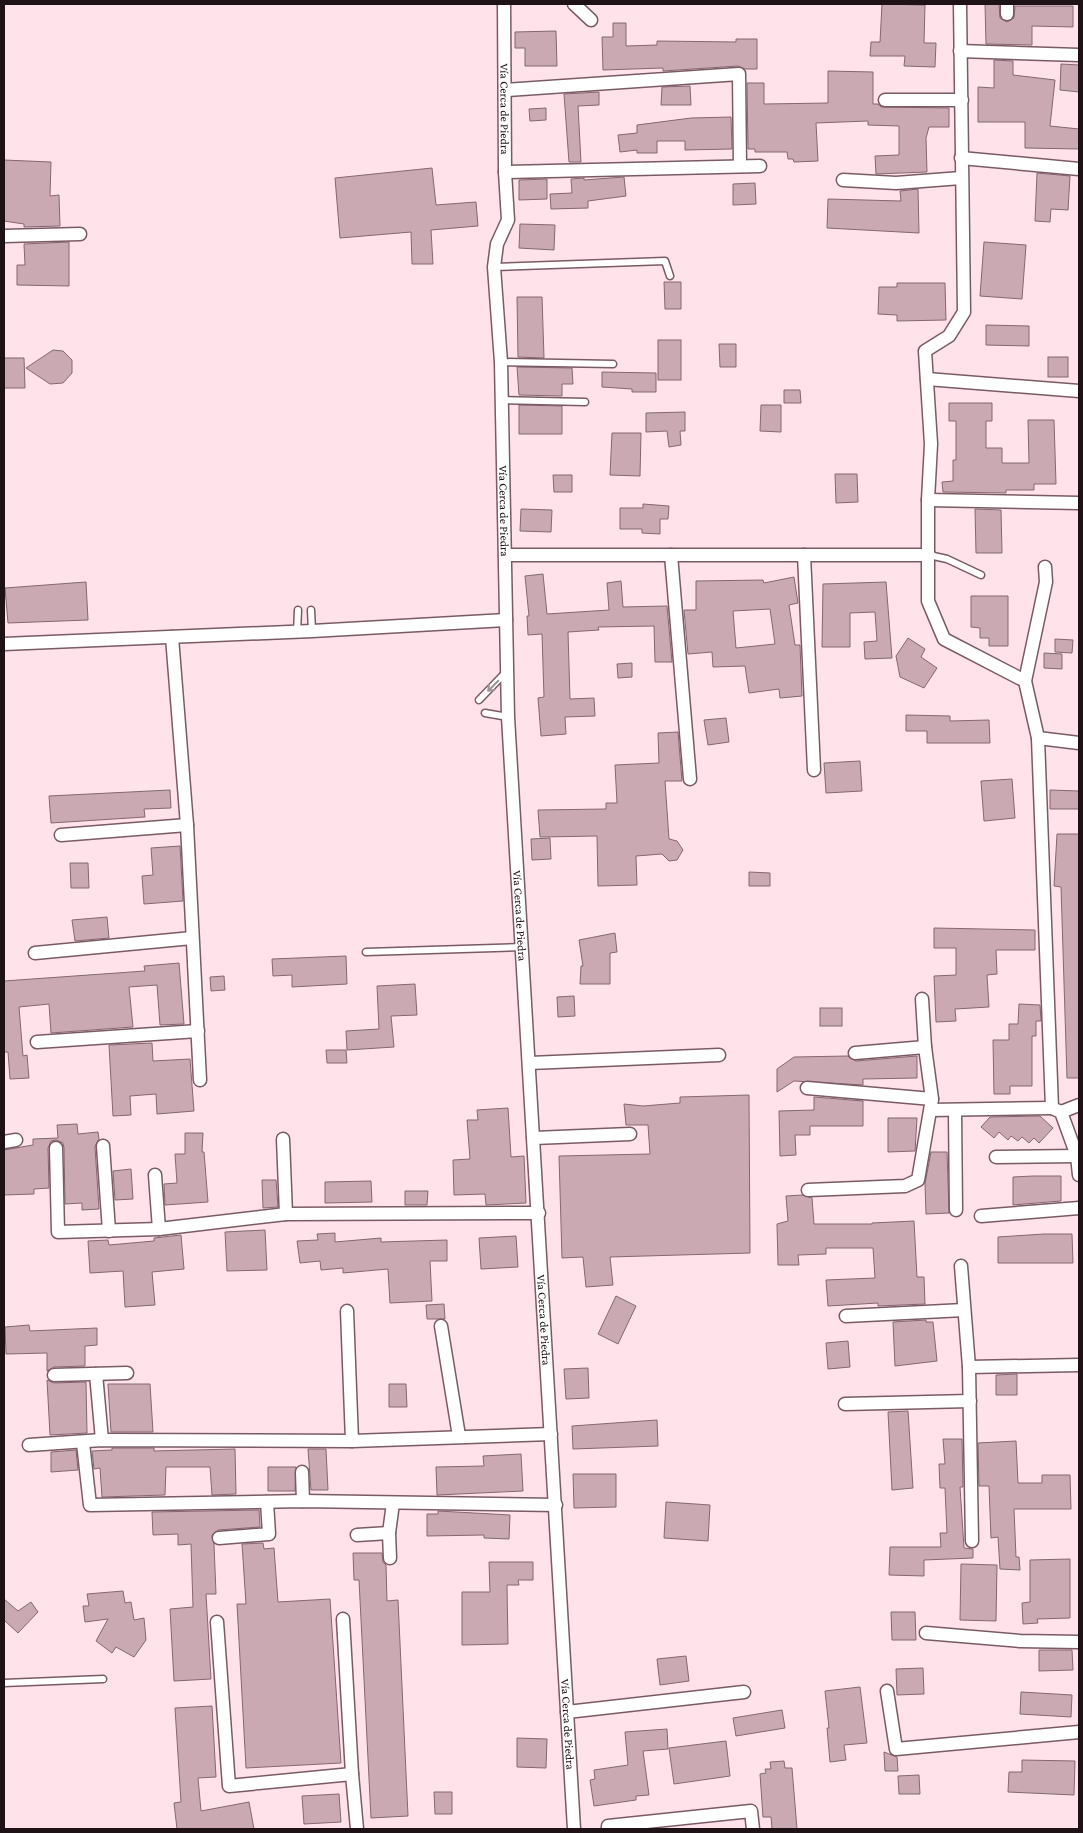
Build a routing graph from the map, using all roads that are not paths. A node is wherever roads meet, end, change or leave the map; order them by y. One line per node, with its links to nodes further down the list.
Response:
1 (504, 4): 7 (street, Vía Cerca de Piedra)
2 (574, 4): 4 (street)
3 (960, 4): 5 (street)
4 (591, 20)
5 (960, 51): 6 (street); 9 (street)
6 (1079, 55)
7 (506, 90): 11 (street); 14 (street, Vía Cerca de Piedra)
8 (885, 100): 9 (street)
9 (962, 100): 10 (street)
10 (961, 158): 13 (street); 15 (street)
11 (740, 164): 12 (street); 14 (street)
12 (760, 166)
13 (1079, 169)
14 (505, 172): 19 (street, Vía Cerca de Piedra)
15 (961, 178): 16 (street); 23 (street)
16 (843, 180)
17 (80, 234): 18 (street)
18 (4, 236)
19 (494, 267): 20 (lane); 21 (street, Vía Cerca de Piedra)
20 (670, 276)
21 (501, 362): 22 (lane); 25 (street, Vía Cerca de Piedra)
22 (614, 364)
23 (927, 379): 24 (street); 27 (street)
24 (1079, 391)
25 (502, 400): 26 (lane); 32 (street, Vía Cerca de Piedra)
26 (585, 402)
27 (928, 500): 28 (street); 31 (street)
28 (1079, 503)
29 (671, 555): 30 (street); 32 (street); 50 (street)
30 (804, 555): 31 (street); 49 (street)
31 (929, 555): 34 (lane); 43 (street)
32 (505, 556): 37 (street, Vía Cerca de Piedra)
33 (1045, 567): 43 (street)
34 (981, 575)
35 (298, 610): 39 (lane)
36 (311, 610): 38 (lane)
37 (506, 620): 38 (street); 42 (street, Vía Cerca de Piedra)
38 (312, 631): 39 (street)
39 (297, 632): 40 (street)
40 (172, 638): 41 (street); 51 (street)
41 (4, 644)
42 (507, 671): 44 (lane, one-way to 44); 46 (street, Vía Cerca de Piedra)
43 (1025, 681): 47 (street)
44 (479, 700)
45 (485, 713): 46 (lane)
46 (508, 717): 54 (street, Vía Cerca de Piedra)
47 (1038, 738): 48 (street); 68 (street)
48 (1079, 743)
49 (814, 770)
50 (690, 780)
51 (187, 825): 52 (street); 53 (street)
52 (61, 835)
53 (192, 938): 56 (street); 58 (street)
54 (523, 947): 55 (lane); 63 (street, Vía Cerca de Piedra)
55 (366, 952)
56 (34, 953)
57 (922, 1000): 60 (street)
58 (198, 1032): 59 (street); 64 (street)
59 (37, 1042)
60 (925, 1047): 61 (street); 66 (street)
61 (854, 1053)
62 (719, 1055): 63 (street)
63 (530, 1063): 71 (street, Vía Cerca de Piedra)
64 (200, 1080)
65 (808, 1088): 66 (street)
66 (932, 1104): 69 (street); 79 (street)
67 (1079, 1106): 68 (street)
68 (1056, 1110): 69 (street); 75 (street)
69 (955, 1111): 81 (street)
70 (630, 1134): 71 (street)
71 (534, 1138): 82 (street, Vía Cerca de Piedra)
72 (283, 1139): 83 (street)
73 (103, 1146): 86 (street)
74 (56, 1148): 86 (street)
75 (1077, 1156): 76 (street); 78 (street)
76 (996, 1158)
77 (155, 1175): 85 (street)
78 (1079, 1175)
79 (808, 1190)
80 (1079, 1208): 84 (street)
81 (956, 1210)
82 (539, 1213): 83 (street); 99 (street, Vía Cerca de Piedra)
83 (286, 1214): 85 (street)
84 (981, 1216)
85 (159, 1229): 86 (street)
86 (109, 1231)
87 (961, 1266): 88 (street)
88 (964, 1310): 90 (street); 93 (street)
89 (347, 1311): 102 (street)
90 (846, 1316)
91 (441, 1326): 100 (street)
92 (1079, 1365): 93 (street)
93 (969, 1367): 97 (street)
94 (127, 1373): 95 (street)
95 (96, 1374): 96 (street); 101 (street)
96 (54, 1375)
97 (970, 1401): 98 (street); 113 (street)
98 (846, 1404)
99 (551, 1434): 100 (street); 109 (street, Vía Cerca de Piedra)
100 (459, 1436): 102 (street)
101 (102, 1440): 102 (street); 103 (street)
102 (352, 1441)
103 (83, 1443): 104 (street); 107 (street)
104 (29, 1445)
105 (302, 1472): 106 (street)
106 (303, 1501): 107 (street); 108 (street)
107 (267, 1502): 112 (street)
108 (393, 1503): 109 (street); 110 (street)
109 (556, 1506): 123 (street, Vía Cerca de Piedra)
110 (389, 1533): 111 (street); 114 (street)
111 (357, 1535)
112 (219, 1538)
113 (972, 1541)
114 (390, 1558)
115 (343, 1619): 125 (street)
116 (217, 1622): 125 (street)
117 (926, 1633): 118 (street)
118 (1079, 1642)
119 (103, 1679): 120 (lane)
120 (4, 1683)
121 (887, 1691): 124 (street)
122 (744, 1692): 123 (street)
123 (567, 1712): 127 (street, Vía Cerca de Piedra)
124 (1079, 1732)
125 (352, 1774): 126 (street)
126 (357, 1829)
127 (574, 1829)
128 (608, 1829): 129 (street)
129 (753, 1829)

